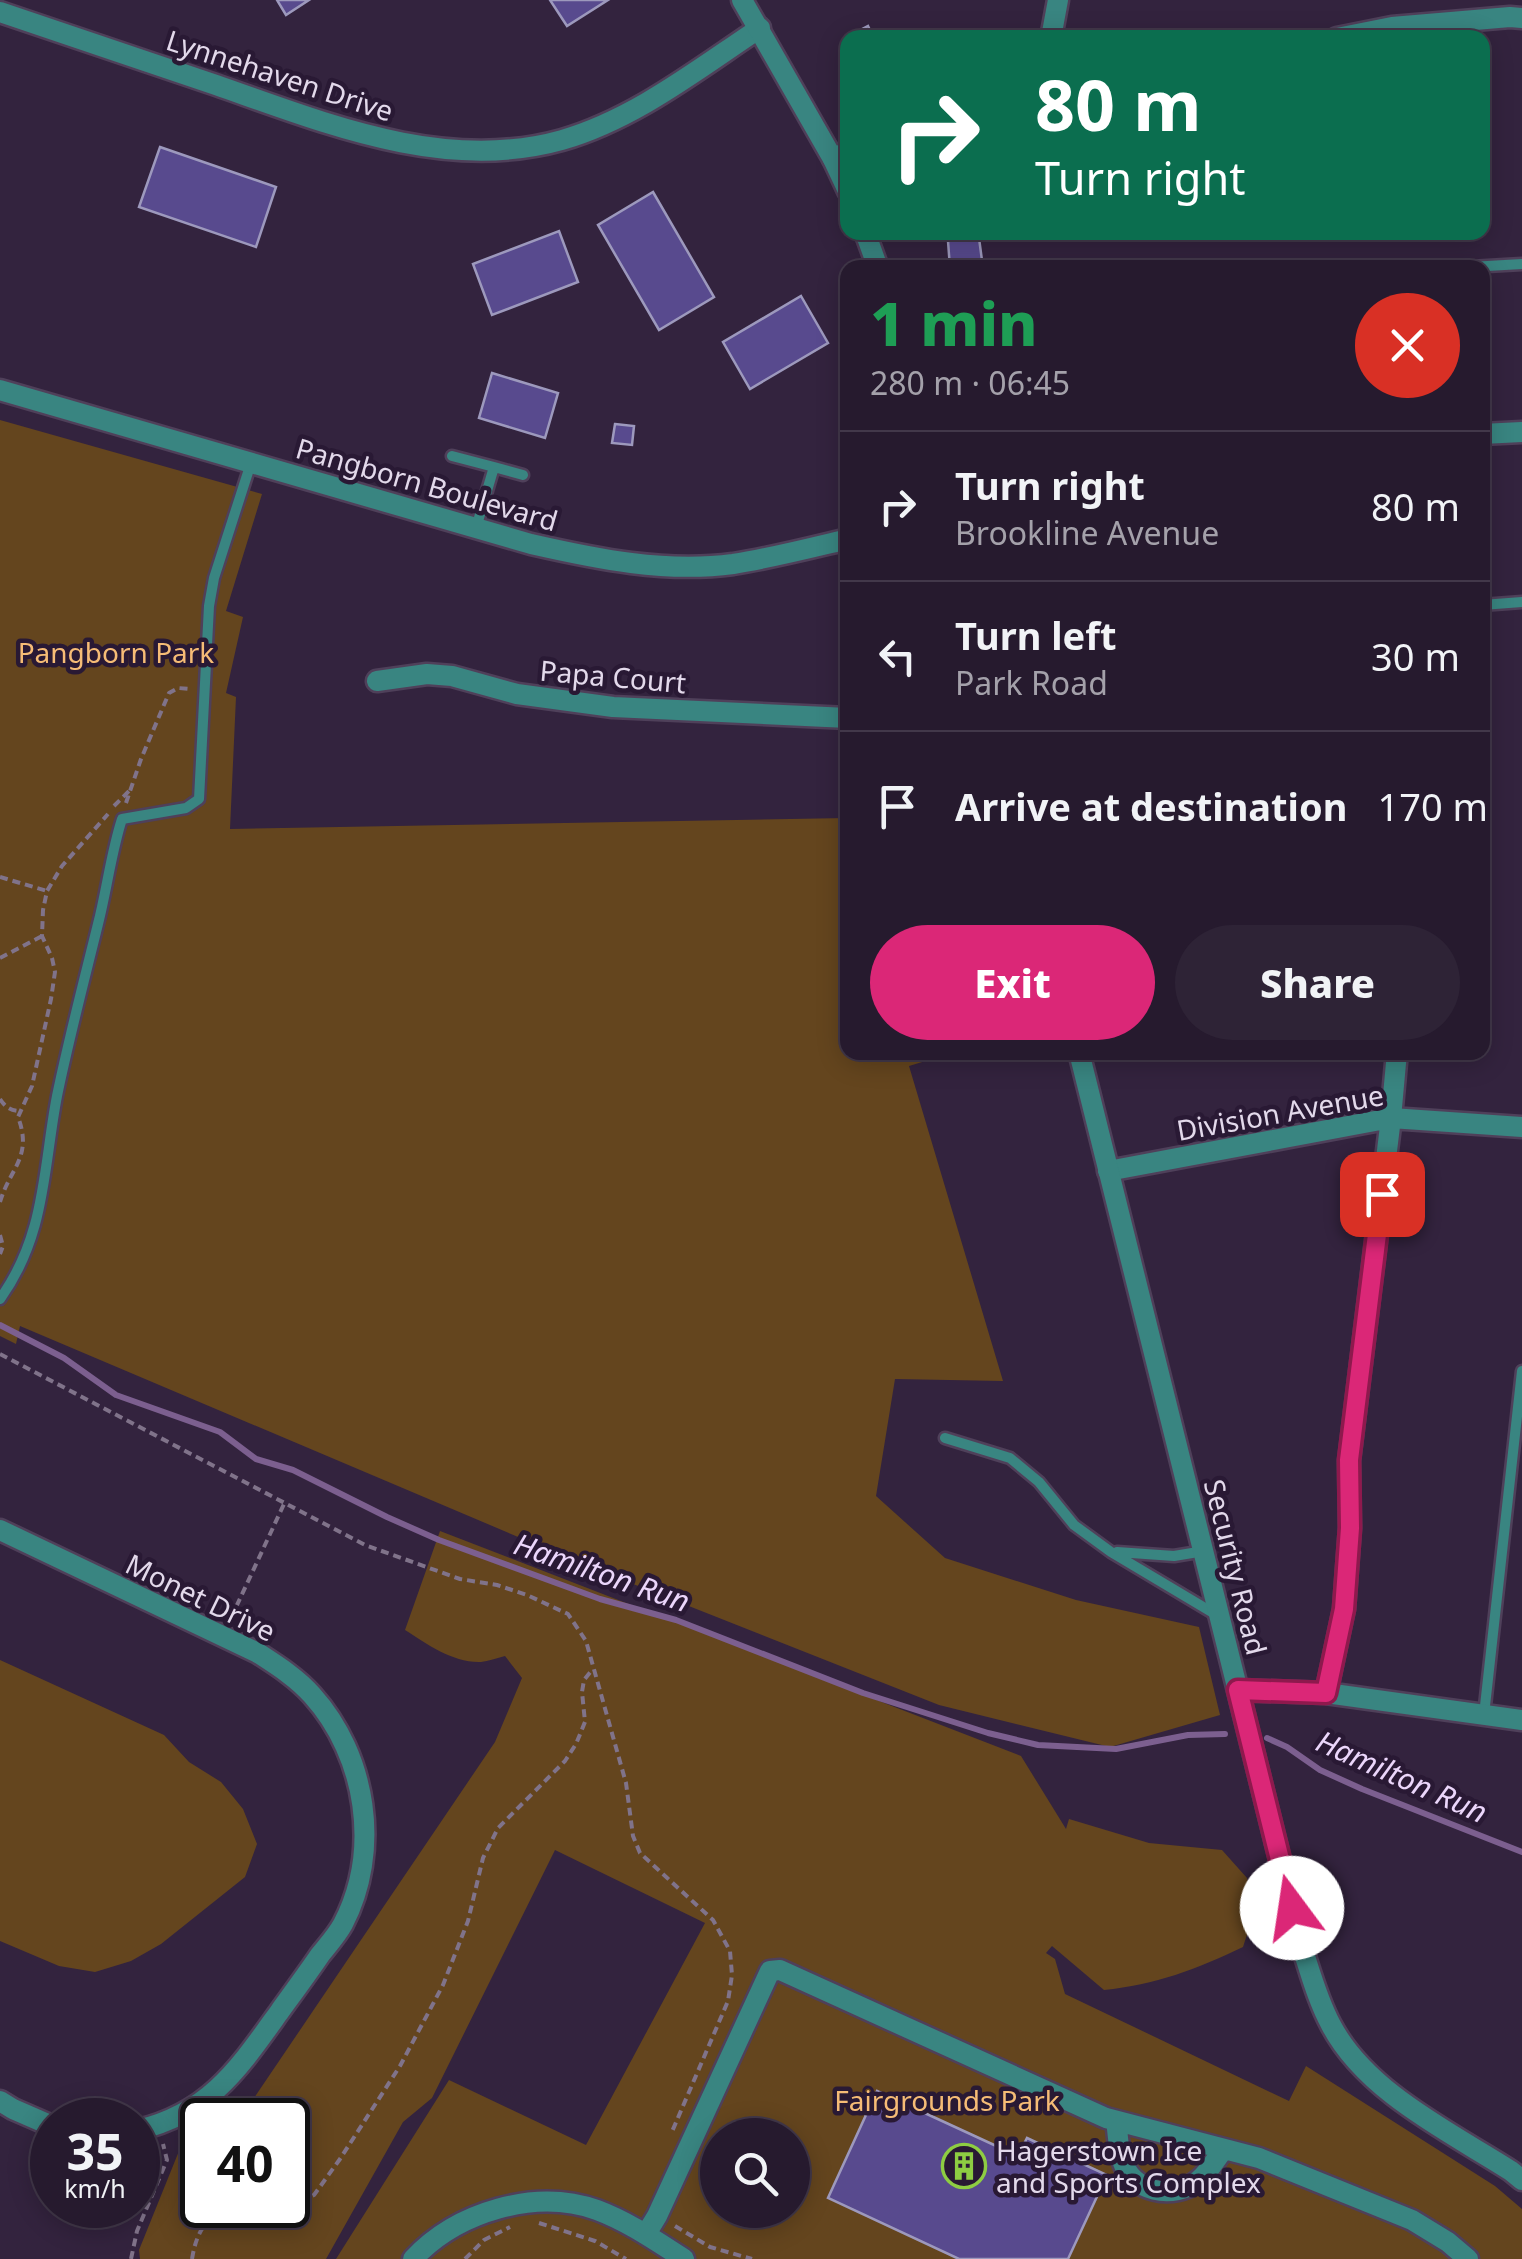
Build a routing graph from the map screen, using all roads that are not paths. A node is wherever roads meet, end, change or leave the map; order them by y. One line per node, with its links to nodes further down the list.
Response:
1 (742, 0): 5 (street)
2 (1058, 0): 6 (street)
3 (0, 12): 5 (street, Lynnehaven Drive)
4 (1522, 18): 7 (street)
5 (760, 28): 8 (street)
6 (1052, 30)
7 (1377, 30)
8 (840, 155)
9 (1522, 264): 10 (lane)
10 (1490, 266)
11 (0, 390): 15 (street, Pangborn Boulevard)
12 (1522, 432): 13 (street)
13 (1490, 434)
14 (452, 456): 16 (lane)
15 (251, 463): 18 (street, Pangborn Boulevard); 29 (lane)
16 (494, 467): 17 (lane); 18 (lane)
17 (523, 475)
18 (476, 528): 19 (street, Pangborn Boulevard)
19 (840, 540)
20 (1522, 602): 21 (lane)
21 (1490, 604)
22 (377, 680): 23 (street, Papa Court)
23 (840, 718)
24 (1081, 1060): 28 (street, Security Road)
25 (1396, 1060): 26 (street)
26 (1391, 1118): 27 (street, Division Avenue); 28 (street, Division Avenue); 37 (street)
27 (1522, 1127)
28 (1108, 1171): 33 (street, Security Road)
29 (0, 1300)
30 (1522, 1371): 38 (lane)
31 (945, 1438): 34 (lane)
32 (0, 1530): 43 (street, Monet Drive)
33 (1204, 1551): 34 (lane); 35 (street, Security Road)
34 (1111, 1552): 35 (lane)
35 (1220, 1616): 36 (street, Security Road)
36 (1238, 1690): 37 (street); 45 (street, Security Road)
37 (1326, 1693): 38 (street)
38 (1484, 1715): 39 (street)
39 (1522, 1720)
40 (0, 2101): 41 (street)
41 (30, 2117)
42 (1116, 2121): 44 (street); 44 (street); 46 (street)
43 (160, 2123)
44 (1223, 2150): 49 (street)
45 (1522, 2180)
46 (652, 2225): 47 (street); 48 (street)
47 (413, 2259)
48 (684, 2259)
49 (1468, 2259)

